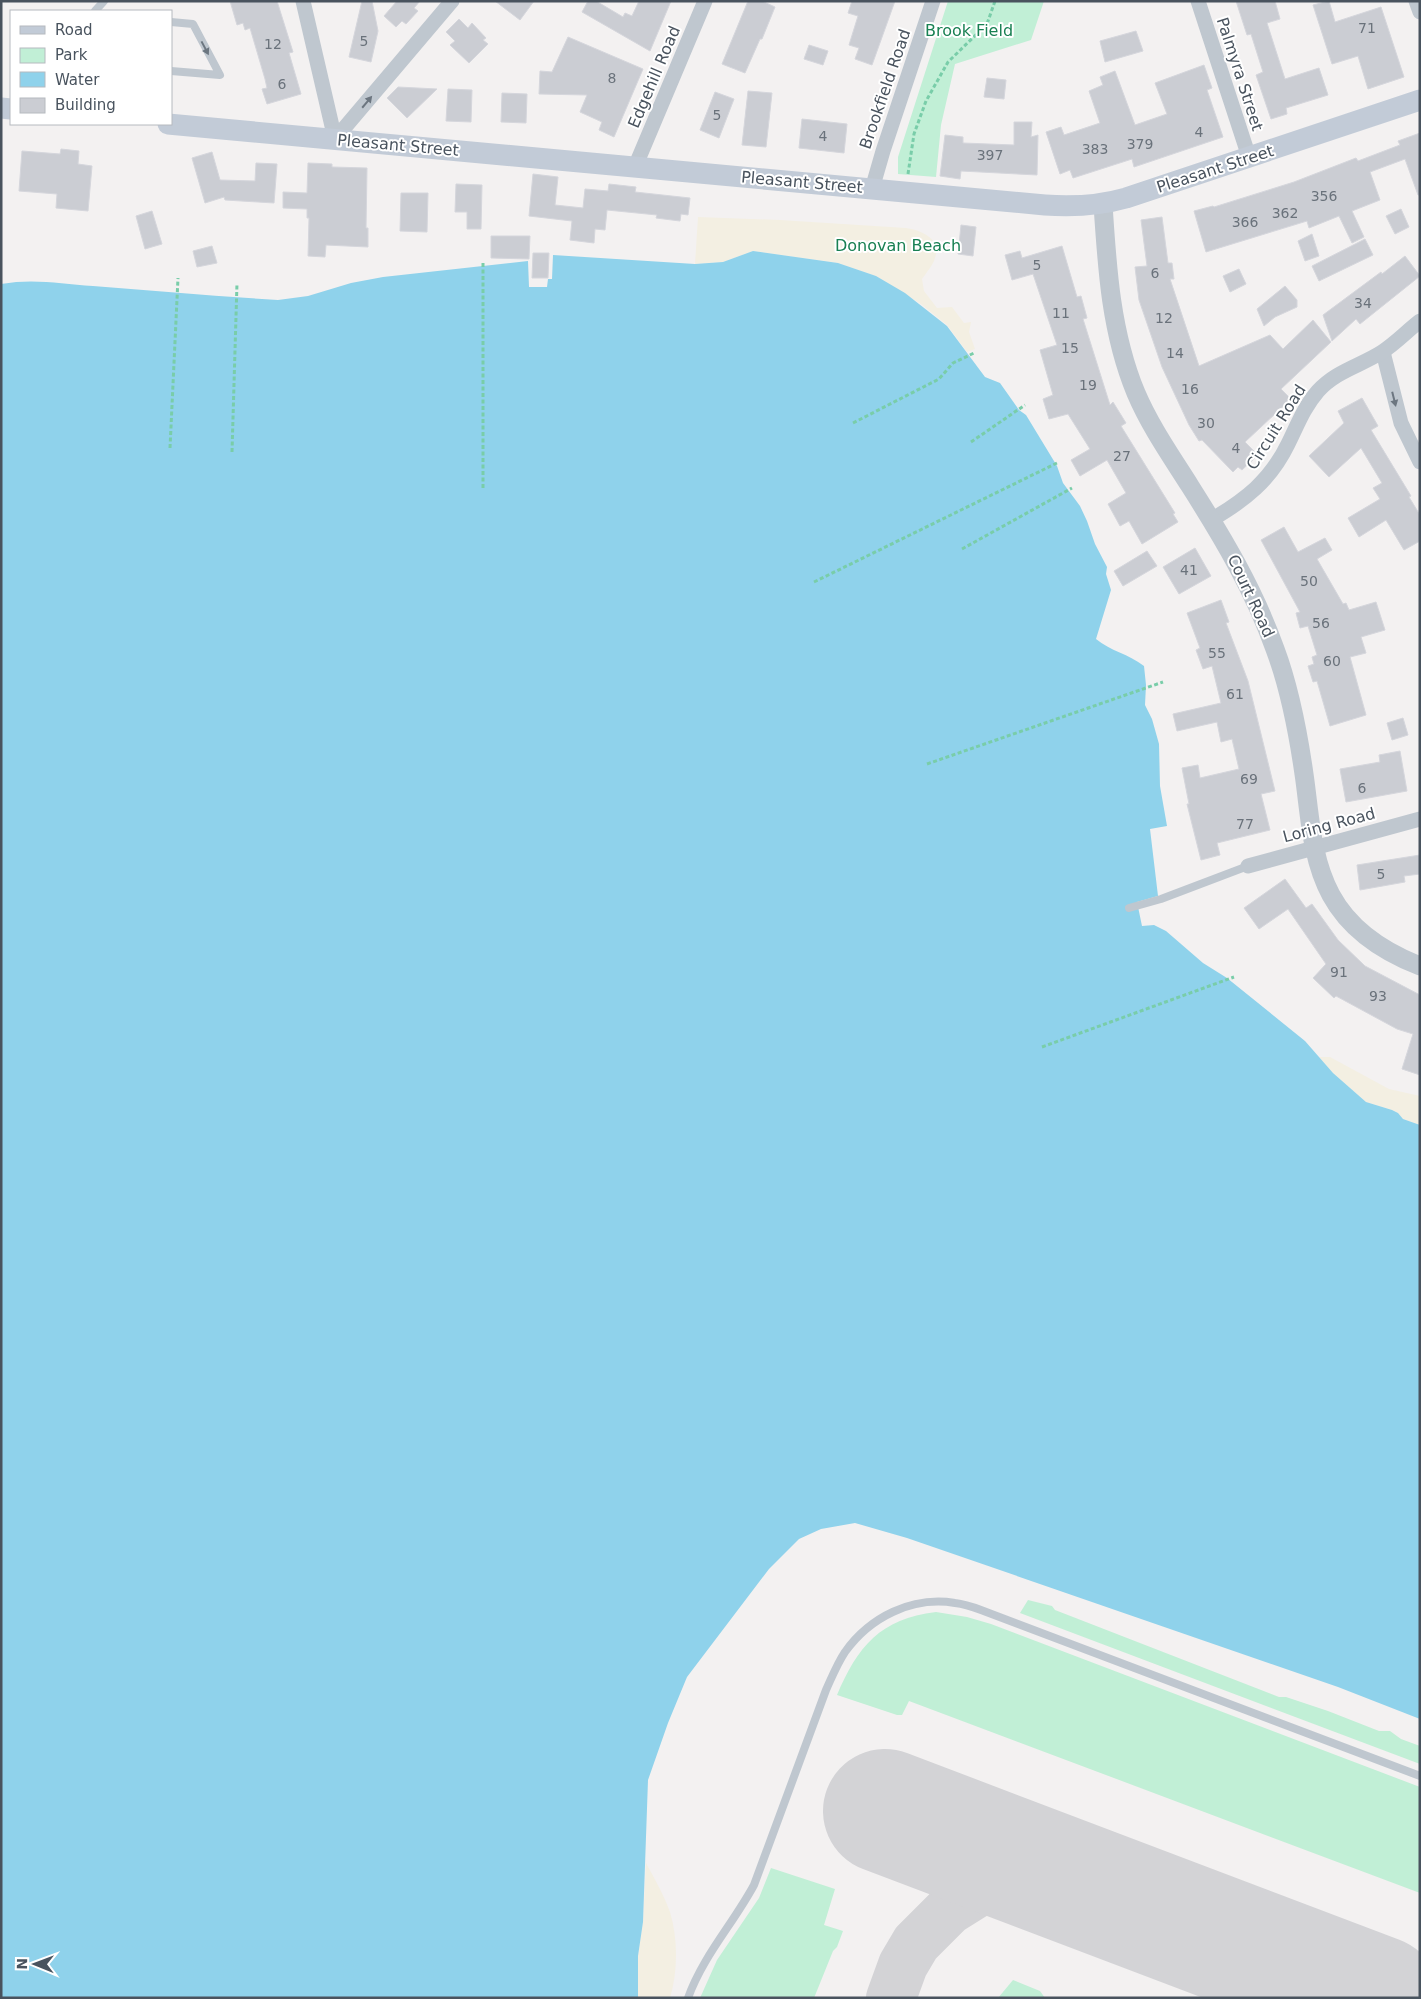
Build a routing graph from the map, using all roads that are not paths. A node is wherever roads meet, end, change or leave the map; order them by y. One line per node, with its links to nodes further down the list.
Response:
1 (303, 1): 12 (street)
2 (452, 1): 12 (street, one-way to 2)
3 (705, 1): 14 (street, Edgehill Road)
4 (933, 1): 15 (street, Brookfield Road)
5 (1198, 1): 13 (street, Palmyra Street)
6 (1416, 1): 7 (street)
7 (1420, 12)
8 (172, 22): 9 (lane, one-way to 9)
9 (172, 71)
10 (1420, 100): 13 (main road, Pleasant Street)
11 (172, 124): 12 (main road, Pleasant Street)
12 (336, 139): 14 (main road, Pleasant Street)
13 (1249, 157): 16 (main road, Pleasant Street)
14 (635, 167): 15 (main road, Pleasant Street)
15 (872, 189): 16 (main road, Pleasant Street)
16 (1102, 204): 20 (street, Court Road)
17 (1420, 321): 18 (street, Circuit Road)
18 (1383, 352): 19 (street, one-way to 19); 20 (street, Circuit Road)
19 (1420, 462)
20 (1211, 520): 22 (street, Court Road)
21 (1420, 819): 22 (street, Loring Road)
22 (1314, 849): 23 (street, Loring Road); 25 (street, Court Road)
23 (1248, 866): 24 (lane)
24 (1129, 908)
25 (1420, 966)
26 (1420, 1776): 27 (lane)
27 (688, 1998)

